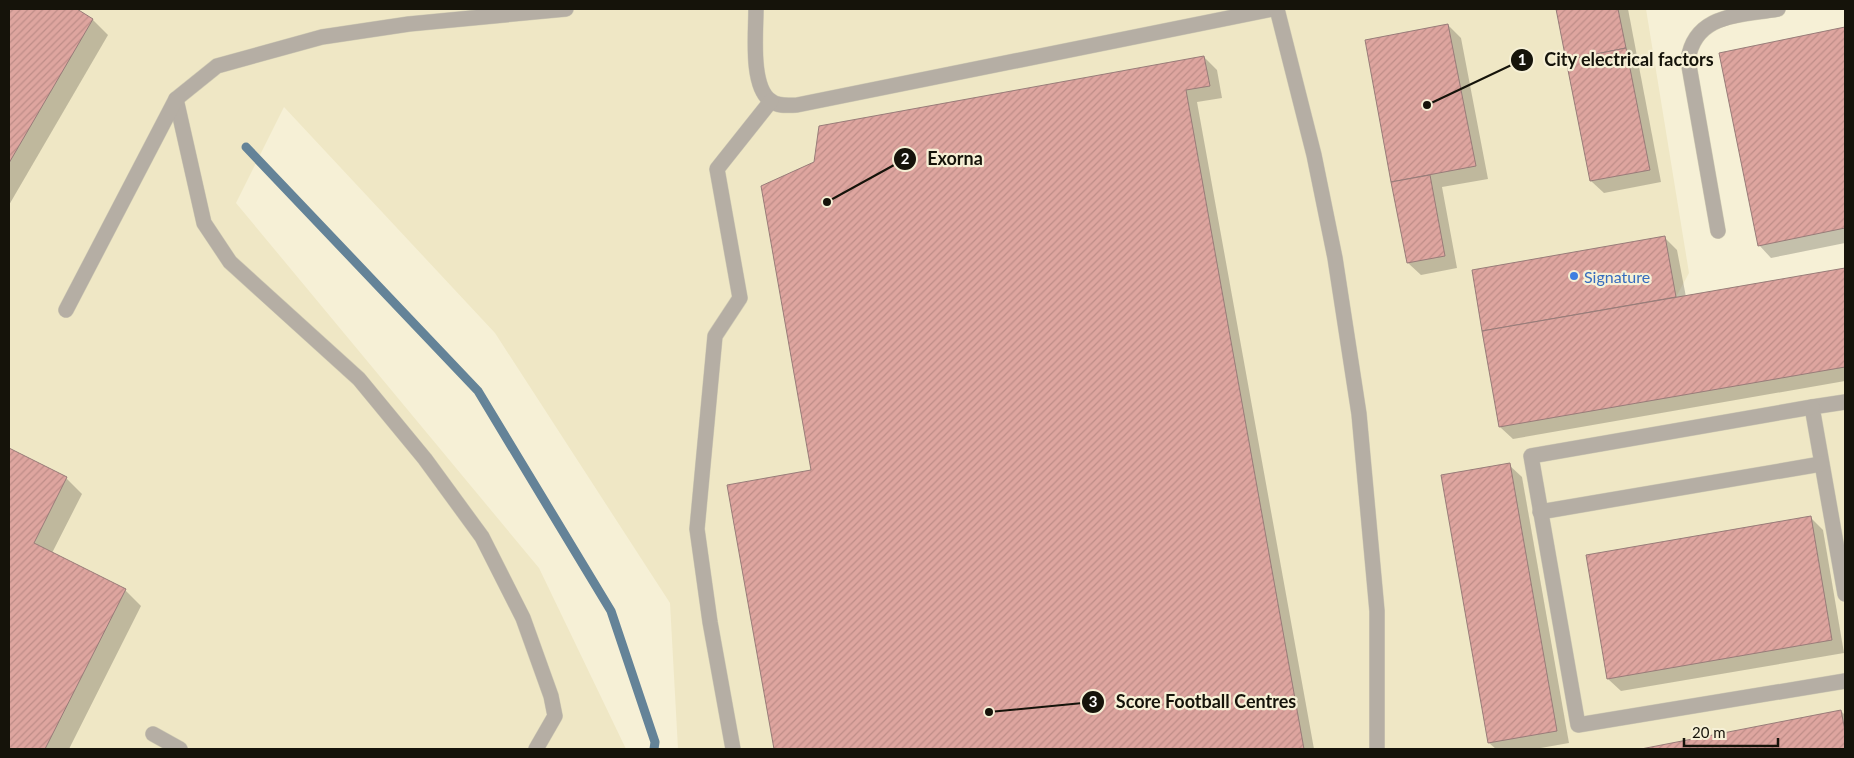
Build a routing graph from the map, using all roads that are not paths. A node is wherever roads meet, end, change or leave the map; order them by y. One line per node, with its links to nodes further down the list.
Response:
1 (566, 9): 5 (lane)
2 (756, 9): 6 (lane)
3 (1275, 9): 6 (lane); 19 (lane)
4 (1778, 9): 7 (lane)
5 (176, 99): 8 (lane); 17 (lane)
6 (771, 101): 18 (lane)
7 (1718, 232)
8 (66, 310)
9 (1845, 402): 10 (lane)
10 (1812, 408): 11 (lane); 12 (lane)
11 (1821, 464): 12 (lane); 13 (lane)
12 (1540, 512): 14 (lane)
13 (1845, 594)
14 (1845, 681)
15 (152, 734): 16 (lane)
16 (180, 749)
17 (536, 749)
18 (734, 749)
19 (1377, 749)

